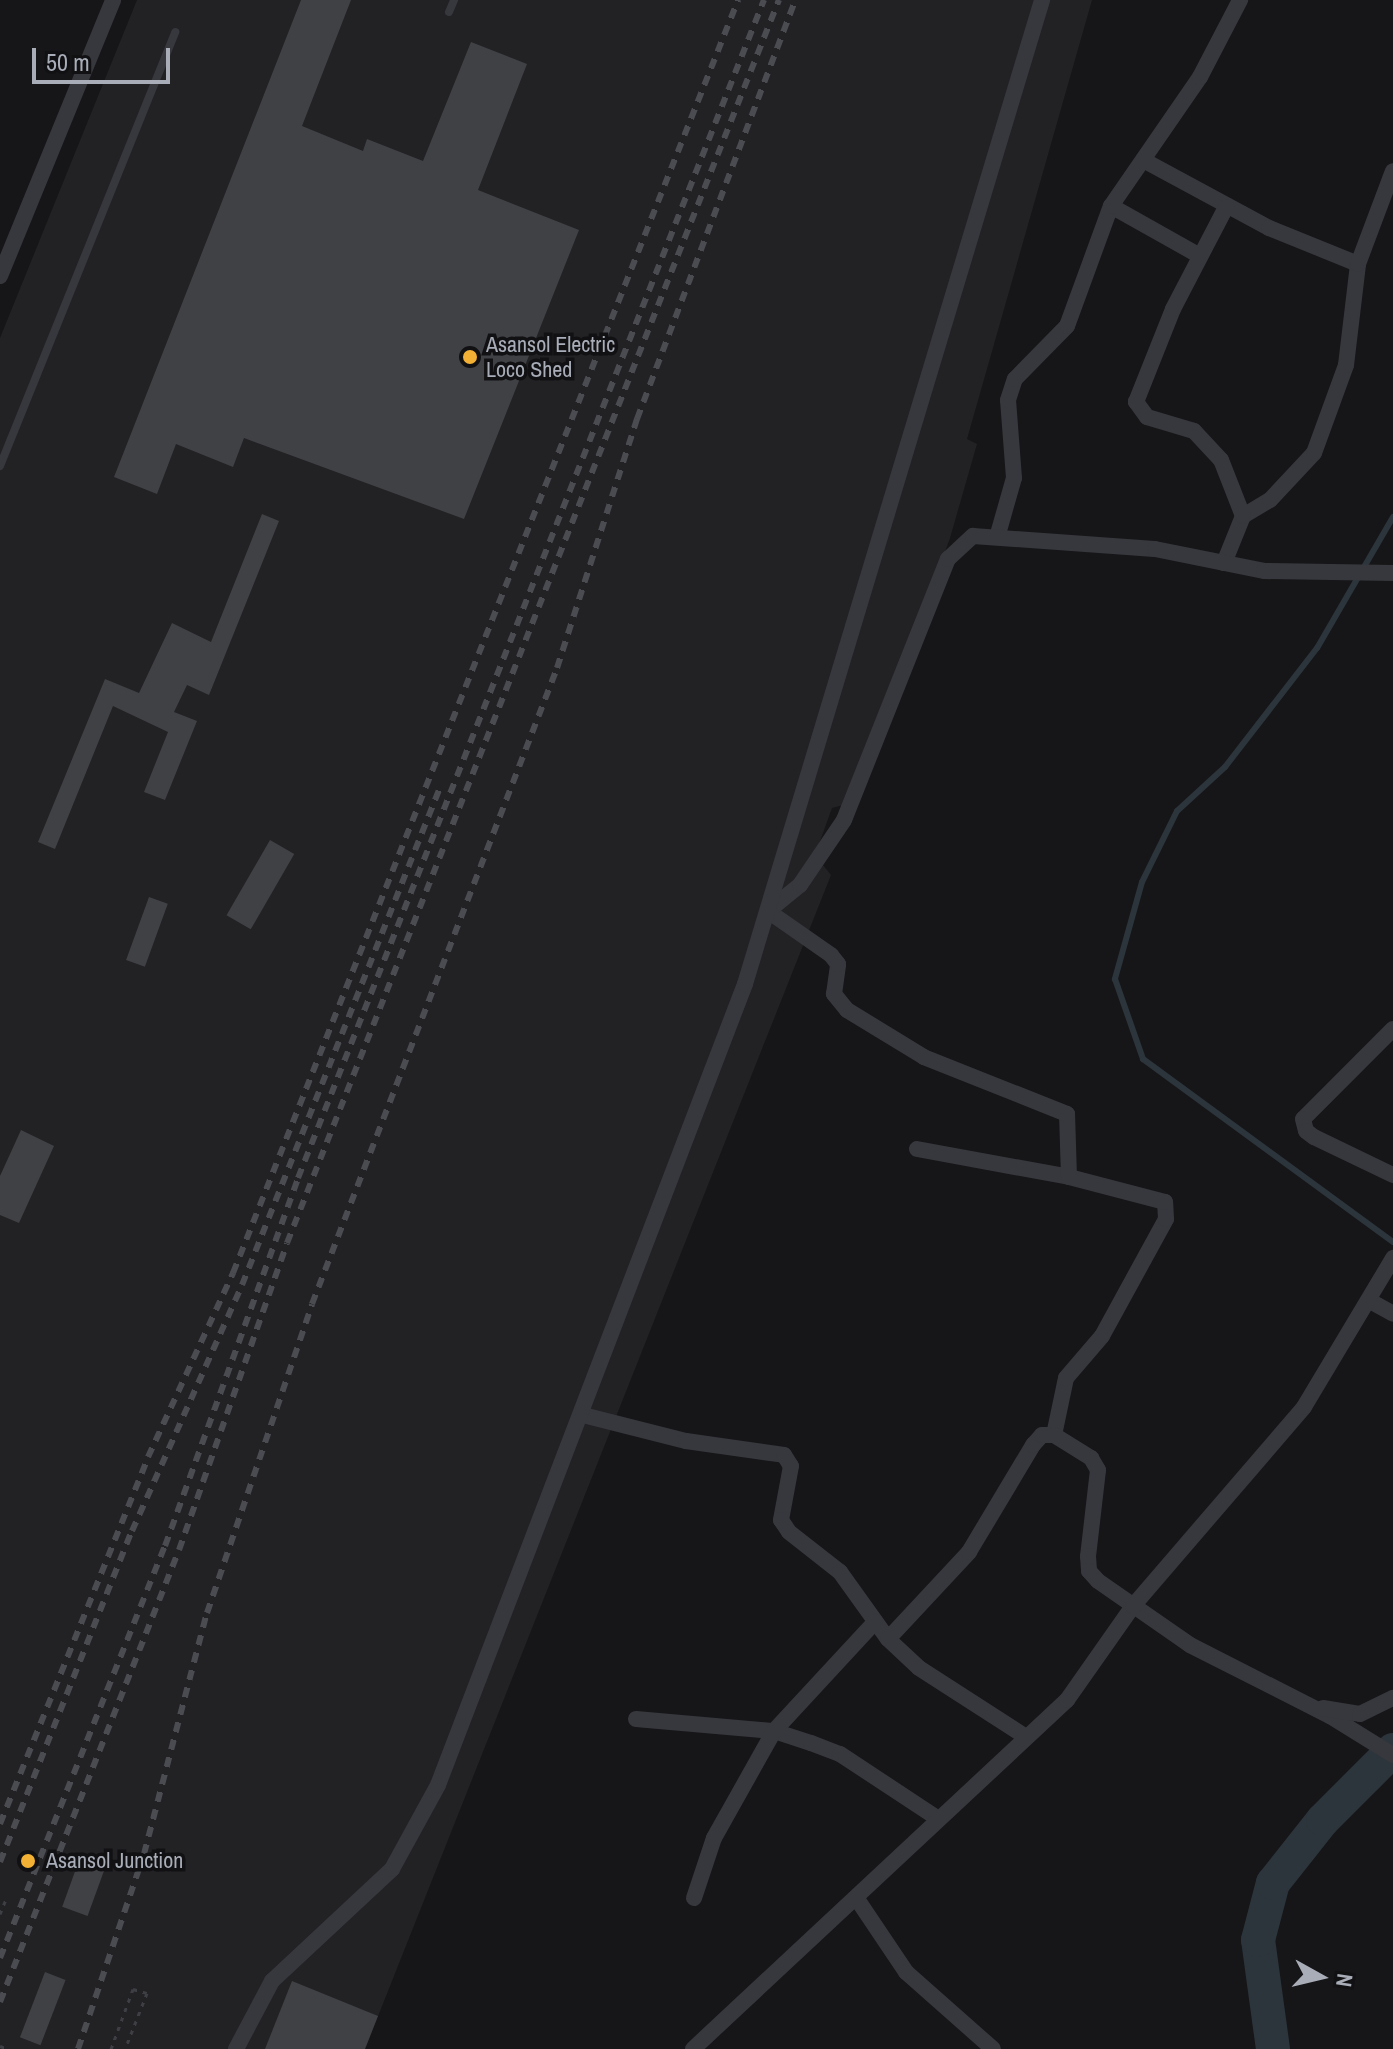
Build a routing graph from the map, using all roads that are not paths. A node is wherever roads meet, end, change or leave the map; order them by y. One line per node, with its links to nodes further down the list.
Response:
1 (113, 0): 13 (street)
2 (454, 0): 5 (lane)
3 (1042, 0): 19 (street)
4 (1240, 0): 7 (street)
5 (449, 12)
6 (175, 32): 14 (lane)
7 (1145, 161): 9 (street); 10 (street)
8 (1393, 171): 12 (street)
9 (1111, 206): 11 (street); 16 (street)
10 (1226, 207): 11 (street); 12 (street)
11 (1200, 256): 15 (street)
12 (1358, 264): 15 (street)
13 (0, 276)
14 (0, 466)
15 (1243, 516): 17 (street)
16 (998, 534): 17 (street); 19 (street)
17 (1224, 563): 18 (street)
18 (1393, 573)
19 (768, 911): 23 (street); 27 (street)
20 (1393, 1029): 22 (street)
21 (917, 1149): 23 (street)
22 (1393, 1175)
23 (1069, 1177): 28 (street)
24 (1393, 1258): 25 (street)
25 (1373, 1295): 26 (street); 29 (street)
26 (1393, 1314)
27 (583, 1415): 30 (street); 41 (street)
28 (1054, 1435): 29 (street); 31 (street)
29 (1133, 1606): 33 (street); 36 (street)
30 (875, 1622): 31 (street); 35 (street)
31 (888, 1639): 36 (street)
32 (1393, 1698): 33 (street)
33 (1310, 1706): 37 (street)
34 (636, 1719): 35 (street)
35 (774, 1731): 38 (street); 39 (street)
36 (1023, 1735): 38 (street)
37 (1393, 1755)
38 (937, 1818): 40 (street)
39 (694, 1898)
40 (857, 1899): 42 (street); 43 (street)
41 (236, 2049)
42 (693, 2049)
43 (993, 2049)

